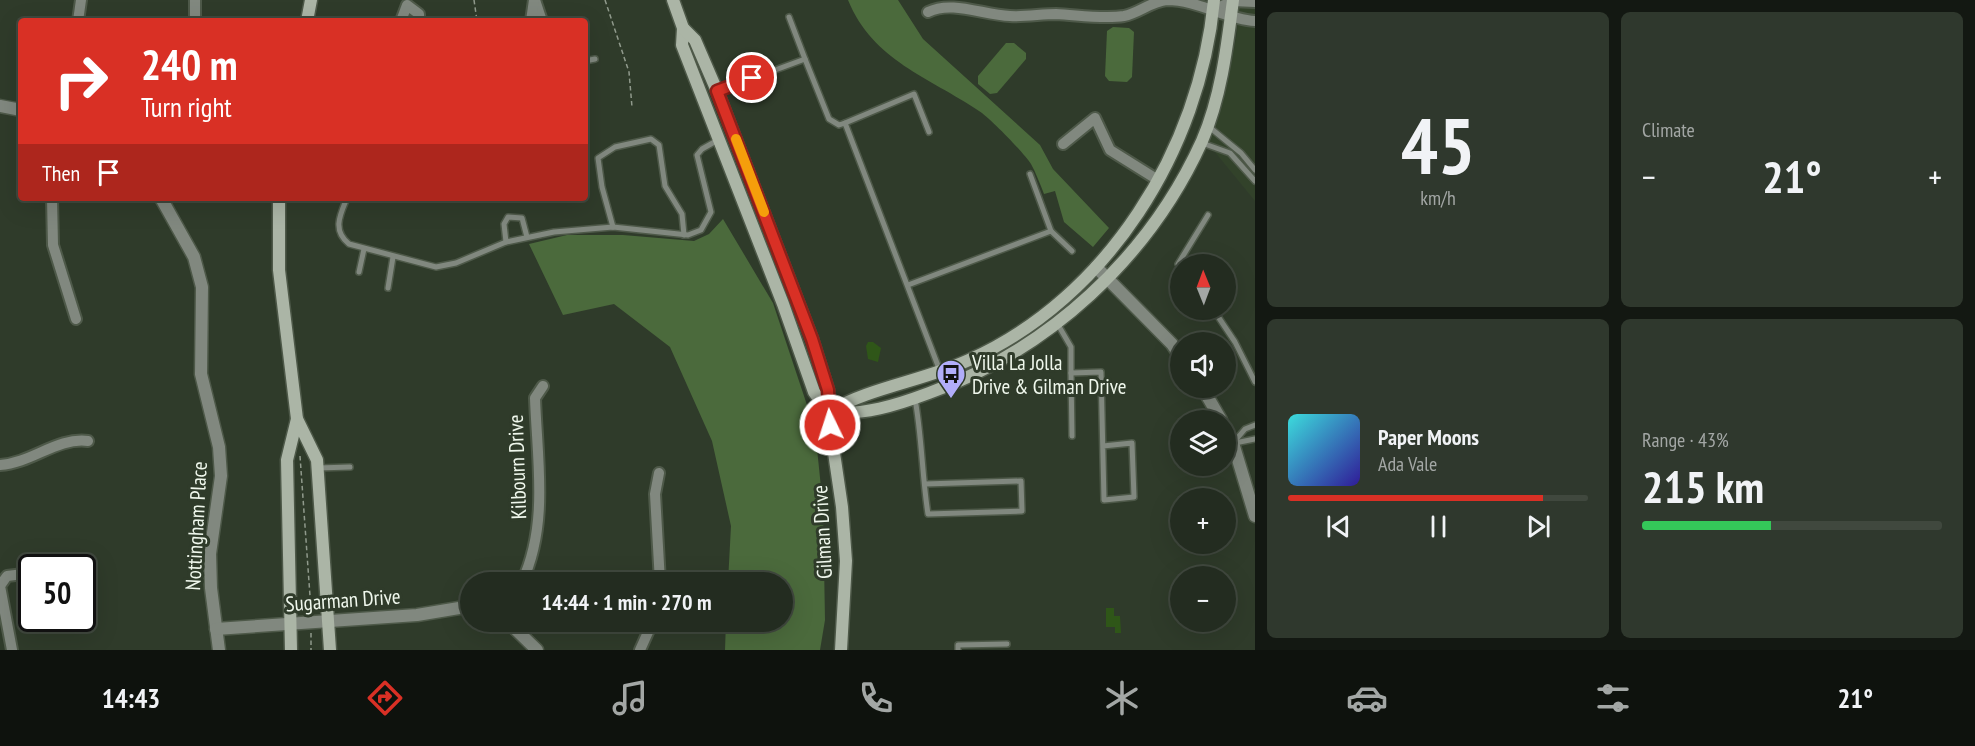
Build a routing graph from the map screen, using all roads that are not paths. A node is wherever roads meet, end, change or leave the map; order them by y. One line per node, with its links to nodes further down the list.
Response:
1 (81, 0): 12 (street)
2 (195, 0): 13 (street)
3 (311, 0): 14 (main road)
4 (534, 0): 17 (street); 18 (street)
5 (673, 0): 21 (main road, Gilman Drive)
6 (1233, 0): 7 (street); 9 (street); 19 (main road)
7 (1255, 2)
8 (408, 3): 15 (street); 16 (street)
9 (1214, 5): 10 (street); 19 (street); 36 (main road)
10 (928, 12)
11 (789, 17): 23 (lane)
12 (78, 18)
13 (195, 18)
14 (308, 18)
15 (402, 18)
16 (420, 18)
17 (531, 18)
18 (541, 18)
19 (1231, 18): 20 (street); 29 (main road)
20 (1255, 21)
21 (683, 28): 25 (main road, Gilman Drive); 31 (main road, Gilman Drive)
22 (596, 59): 24 (lane)
23 (805, 59): 25 (lane); 28 (lane)
24 (588, 61)
25 (717, 91): 66 (main road, Gilman Drive)
26 (0, 106): 27 (street)
27 (18, 109)
28 (845, 123): 30 (lane); 55 (lane)
29 (1208, 126): 32 (main road); 34 (lane)
30 (929, 132)
31 (718, 140): 45 (lane); 66 (main road, Gilman Drive)
32 (1201, 143): 37 (lane); 54 (main road)
33 (1063, 144): 36 (street)
34 (1255, 170)
35 (1030, 174): 44 (lane)
36 (1158, 180): 52 (main road)
37 (1255, 181)
38 (52, 201): 57 (street)
39 (163, 201): 88 (street, Nottingham Place)
40 (279, 201): 67 (main road)
41 (346, 201): 48 (lane)
42 (1208, 215): 50 (lane)
43 (613, 227): 45 (lane); 45 (lane); 46 (lane)
44 (1051, 231): 49 (lane); 55 (lane)
45 (684, 235)
46 (527, 237): 47 (lane); 47 (lane)
47 (506, 242): 51 (lane)
48 (364, 249): 51 (lane); 53 (lane)
49 (1072, 251)
50 (1184, 254)
51 (393, 257): 56 (lane)
52 (1096, 267): 54 (street); 61 (main road)
53 (359, 272)
54 (1107, 278): 59 (main road); 60 (street)
55 (908, 285): 61 (lane)
56 (388, 288)
57 (76, 319)
58 (1220, 320): 63 (lane)
59 (1057, 323): 62 (lane); 65 (main road)
60 (1170, 342)
61 (940, 372): 66 (main road)
62 (1071, 373): 69 (lane); 74 (lane)
63 (1255, 381)
64 (543, 386): 82 (street, Kilbourn Drive)
65 (915, 399): 66 (main road); 80 (lane)
66 (828, 412): 98 (main road, Gilman Drive)
67 (297, 419): 78 (main road); 87 (main road)
68 (1255, 424): 71 (lane)
69 (1072, 436)
70 (1255, 439): 73 (lane)
71 (1236, 440)
72 (88, 441): 76 (street)
73 (1236, 442)
74 (1103, 446): 74 (lane)
75 (1236, 452): 81 (street)
76 (0, 465)
77 (350, 467): 78 (lane)
78 (318, 468): 86 (main road)
79 (658, 473): 83 (street)
80 (925, 484): 80 (lane)
81 (1254, 506)
82 (526, 572)
83 (659, 572)
84 (18, 575): 92 (street)
85 (460, 608): 86 (street, Sugarman Drive)
86 (330, 620): 87 (street, Sugarman Drive); 95 (main road)
87 (291, 622): 88 (street, Sugarman Drive); 94 (main road)
88 (216, 629): 93 (street, Nottingham Place)
89 (518, 632): 96 (street)
90 (648, 632): 97 (street)
91 (1007, 644): 99 (lane)
92 (12, 650)
93 (219, 650)
94 (291, 650)
95 (330, 650)
96 (537, 650)
97 (640, 650)
98 (841, 650)
99 (958, 650)

